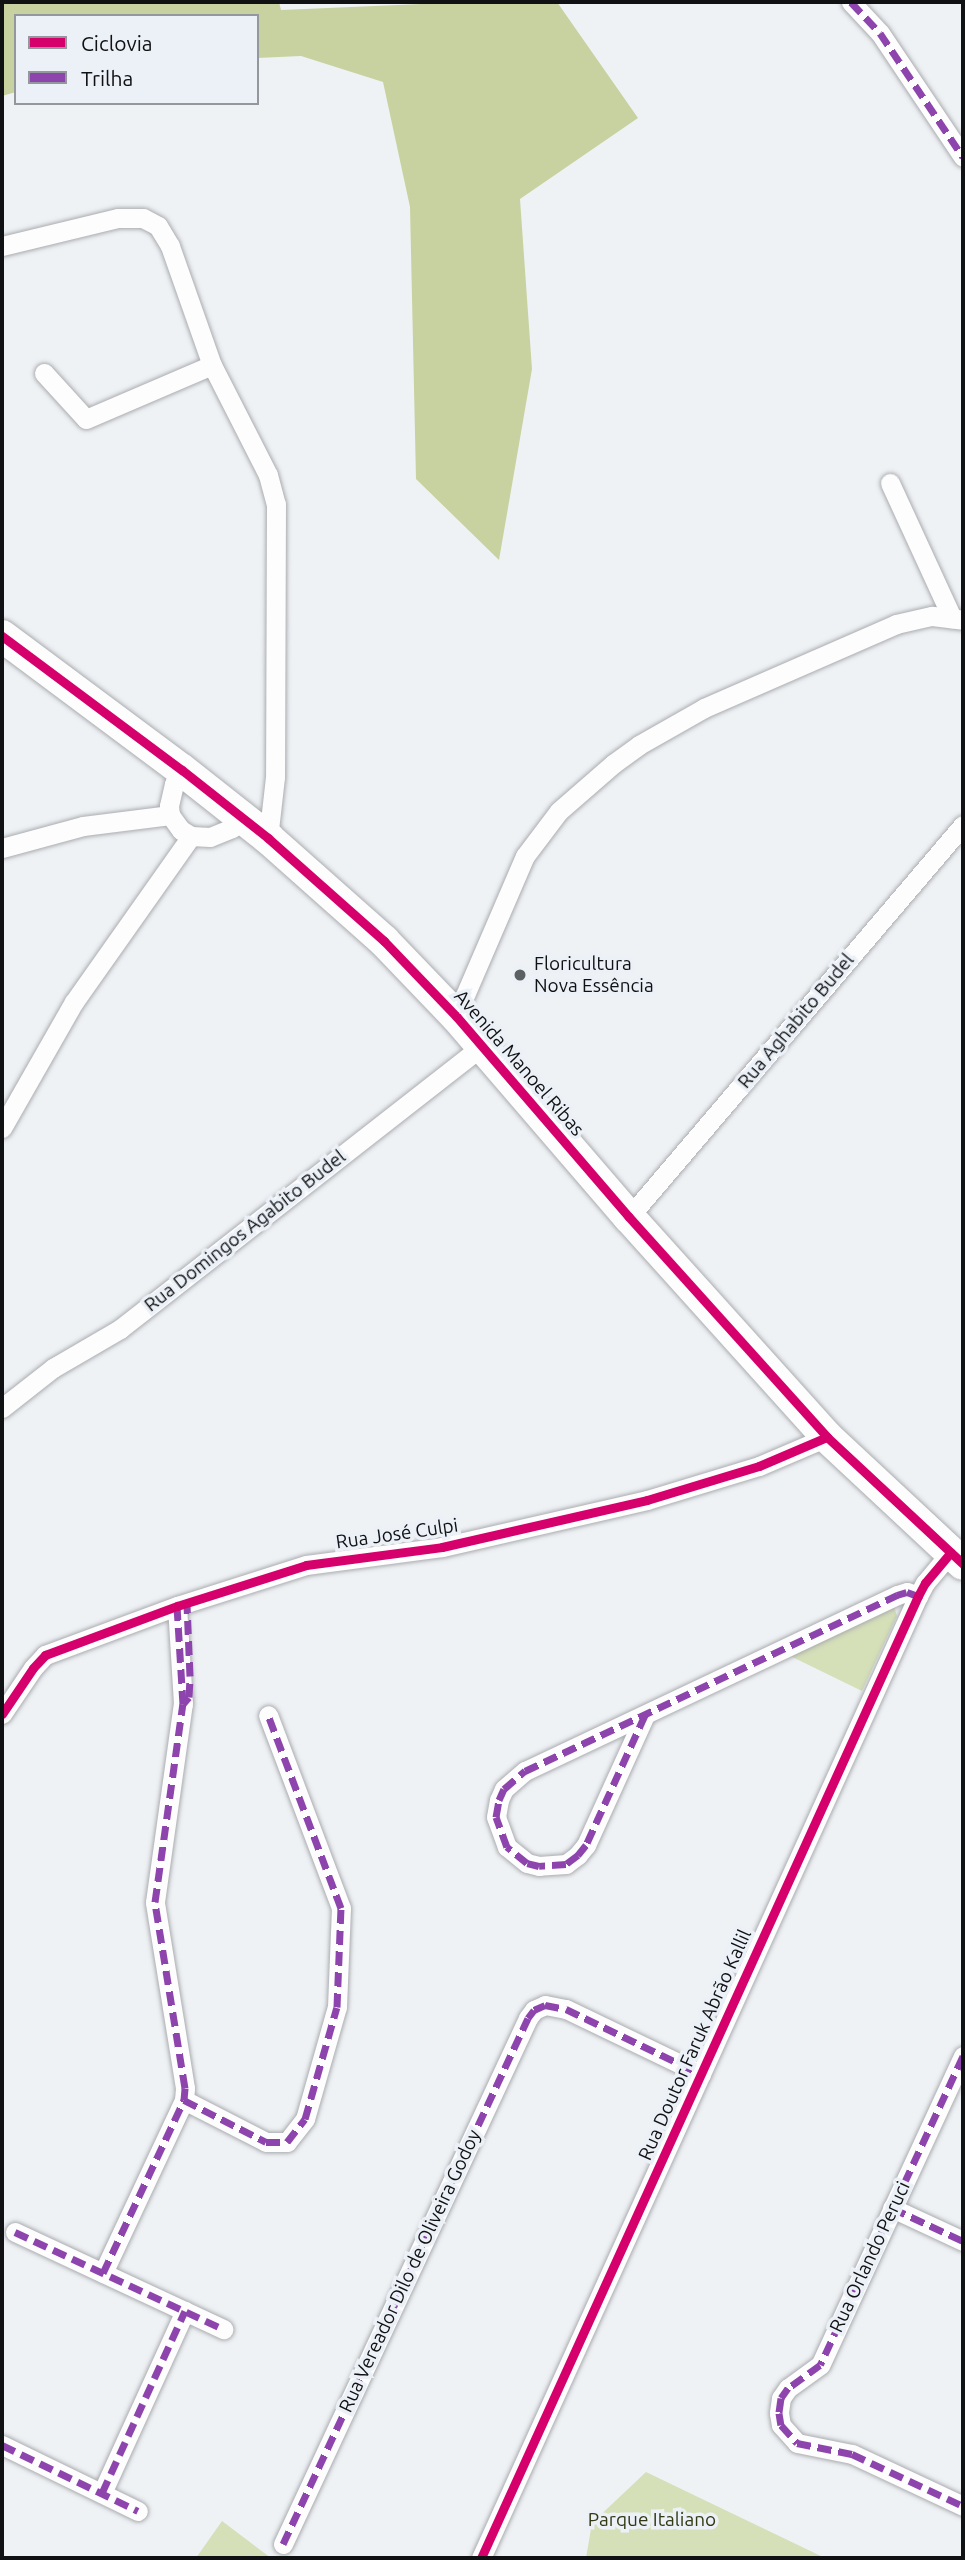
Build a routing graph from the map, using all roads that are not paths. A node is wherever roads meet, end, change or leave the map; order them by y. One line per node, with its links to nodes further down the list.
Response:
1 (851, 2): 2 (street)
2 (963, 157)
3 (2, 246): 4 (street)
4 (212, 365): 5 (street); 14 (street)
5 (44, 373)
6 (890, 483): 7 (street)
7 (957, 619): 16 (street)
8 (2, 636): 9 (main road, Avenida Manoel Ribas)
9 (183, 770): 10 (street); 11 (main road, Avenida Manoel Ribas)
10 (170, 815): 13 (street); 15 (street)
11 (243, 818): 13 (street); 14 (main road, Avenida Manoel Ribas)
12 (963, 825): 19 (street, Rua Aghabito Budel)
13 (191, 836): 18 (street)
14 (268, 838): 16 (main road, Avenida Manoel Ribas)
15 (5, 850)
16 (456, 1016): 17 (main road, Avenida Manoel Ribas)
17 (482, 1046): 19 (main road, Avenida Manoel Ribas); 20 (street, Rua Domingos Agabito Budel)
18 (2, 1128)
19 (629, 1217): 21 (main road, Avenida Manoel Ribas)
20 (2, 1408)
21 (827, 1437): 22 (main road, Avenida Manoel Ribas); 24 (street, Rua José Culpi)
22 (957, 1558): 23 (street, Rua Doutor Faruk Abrão Kallil)
23 (918, 1596): 27 (street); 29 (street, Rua Doutor Faruk Abrão Kallil)
24 (182, 1604): 25 (street, Rua José Culpi); 30 (street)
25 (2, 1714)
26 (268, 1715): 30 (street)
27 (645, 1715): 27 (street)
28 (963, 2056): 31 (street, Rua Orlando Peruci)
29 (701, 2074): 41 (street, Rua Vereador Dilo de Oliveira Godoy); 42 (street, Rua Doutor Faruk Abrão Kallil)
30 (184, 2100): 34 (street)
31 (892, 2208): 33 (street); 39 (street, Rua Orlando Peruci)
32 (15, 2232): 34 (street)
33 (963, 2241)
34 (103, 2273): 35 (street)
35 (185, 2311): 36 (street); 38 (street)
36 (223, 2329)
37 (2, 2445): 38 (street)
38 (102, 2493): 40 (street)
39 (963, 2506)
40 (138, 2511)
41 (283, 2544)
42 (481, 2558)

